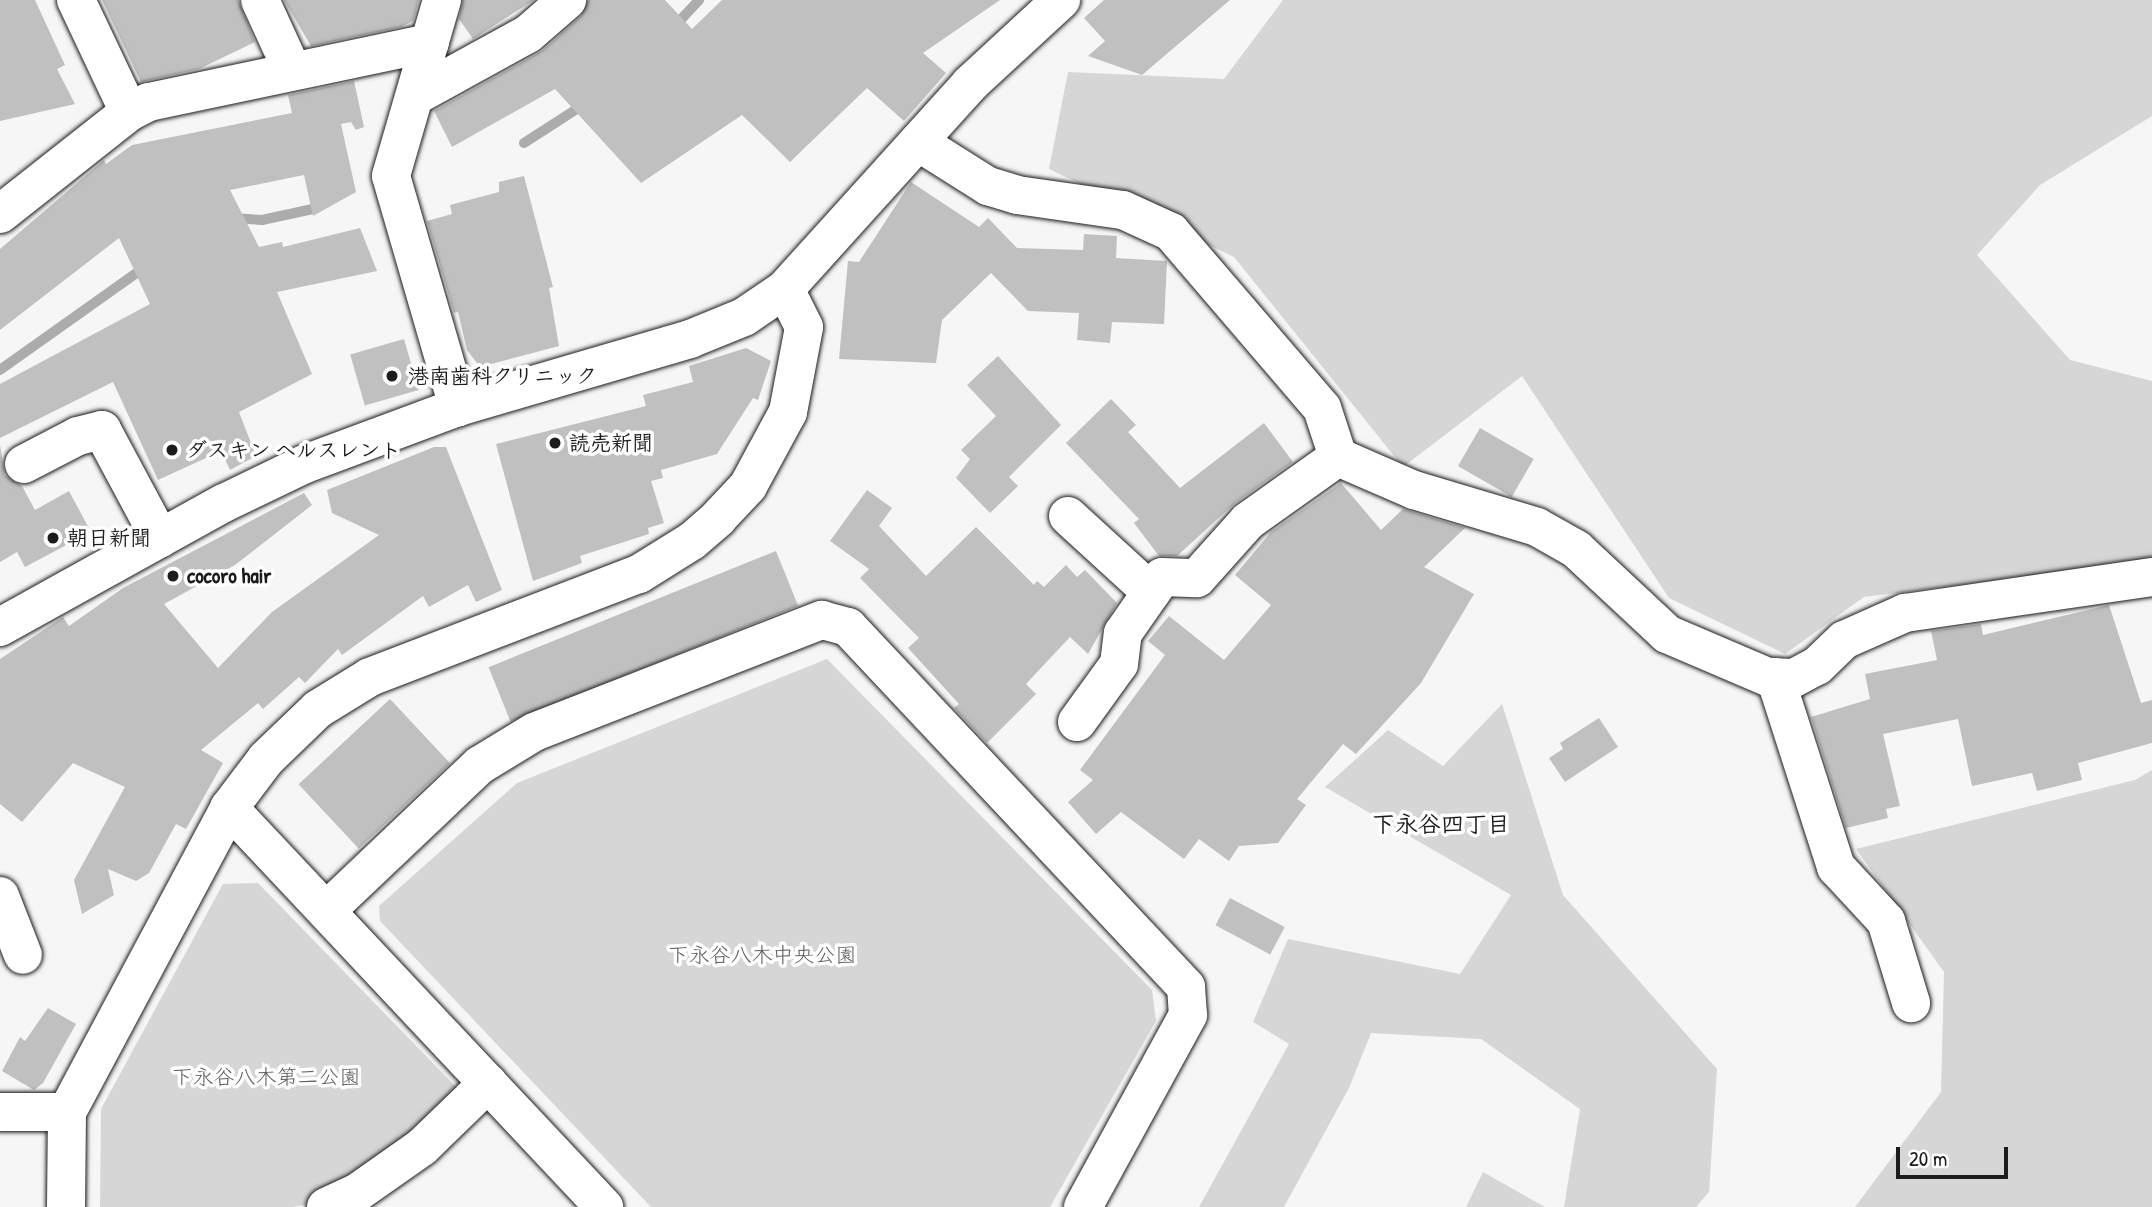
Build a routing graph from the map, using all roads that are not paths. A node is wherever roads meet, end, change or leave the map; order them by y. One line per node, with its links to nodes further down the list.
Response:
1 (76, 0): 9 (street)
2 (260, 0): 7 (street)
3 (442, 0): 6 (street)
4 (567, 0): 8 (street)
5 (1062, 0): 10 (street)
6 (430, 43): 7 (street); 8 (street)
7 (292, 70): 9 (street)
8 (415, 96): 13 (street)
9 (129, 112): 11 (street)
10 (918, 142): 12 (street); 14 (street)
11 (0, 214)
12 (785, 289): 13 (street); 23 (street)
13 (457, 407): 17 (street)
14 (1338, 457): 19 (street); 21 (street)
15 (24, 464): 17 (street)
16 (1068, 516): 19 (street)
17 (160, 538): 20 (street)
18 (2152, 577): 21 (street)
19 (1152, 592): 22 (street)
20 (0, 626)
21 (1774, 677): 27 (street)
22 (1077, 722)
23 (229, 808): 25 (street); 29 (street)
24 (0, 895): 26 (street)
25 (326, 911): 28 (street); 34 (street)
26 (23, 955)
27 (1911, 1003)
28 (488, 1083): 32 (street); 33 (street)
29 (67, 1111): 30 (street); 31 (street)
30 (0, 1112)
31 (66, 1207)
32 (326, 1207)
33 (604, 1207)
34 (1083, 1207)

